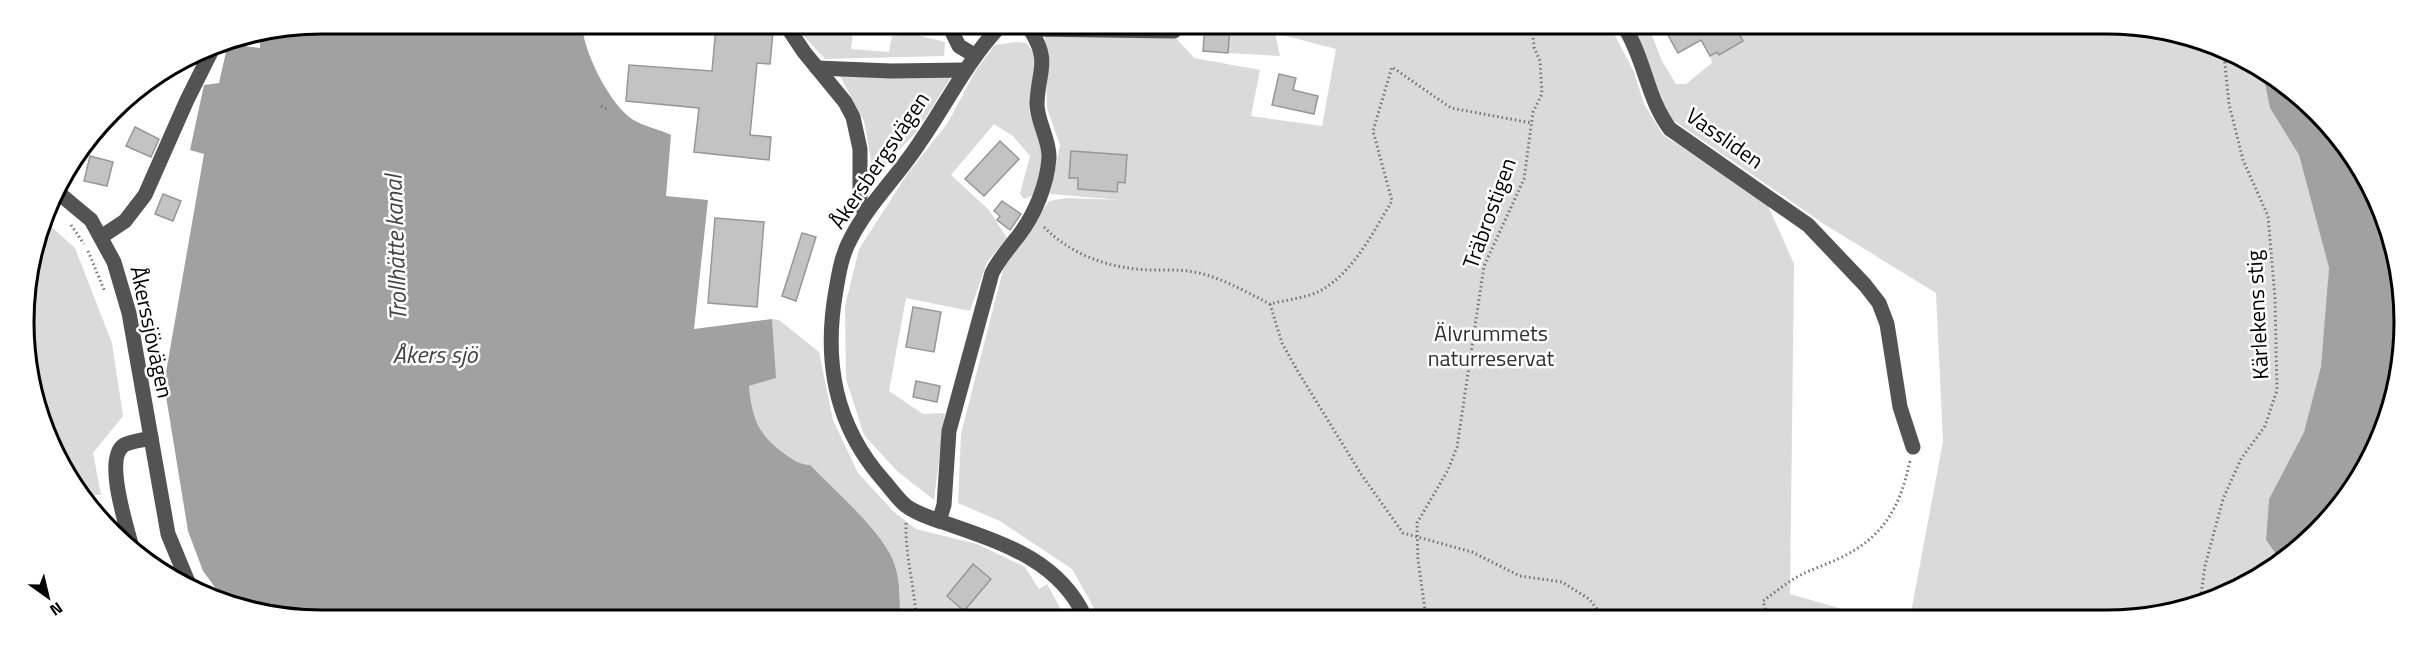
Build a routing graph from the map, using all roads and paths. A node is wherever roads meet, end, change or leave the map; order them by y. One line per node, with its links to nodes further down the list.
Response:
1 (792, 34): 10 (street)
2 (953, 34): 7 (street)
3 (993, 34): 7 (street, Åkersbergsvägen)
4 (1032, 34): 17 (street)
5 (1533, 34): 14 (path, Träbrostigen)
6 (1629, 34): 21 (street, Vassliden)
7 (974, 55): 11 (street, Åkersbergsvägen)
8 (207, 58): 18 (street)
9 (2225, 60): 27 (path, Kärlekens stig)
10 (818, 68): 11 (street, Åkersbergsvägen); 16 (street)
11 (964, 70): 16 (street, Åkersbergsvägen)
12 (601, 106): 13 (path)
13 (609, 110)
14 (1532, 123): 19 (path); 25 (path, Träbrostigen)
15 (63, 197): 18 (street, Åkerssjövägen)
16 (867, 211): 22 (street, Åkersbergsvägen)
17 (1032, 215): 19 (path); 23 (street)
18 (101, 237): 20 (street, Åkerssjövägen)
19 (1270, 304): 25 (path)
20 (151, 438): 24 (street); 26 (street, Åkerssjövägen)
21 (1912, 447): 32 (path)
22 (906, 506): 23 (street, Åkersbergsvägen); 28 (path)
23 (939, 521): 29 (street, Åkersbergsvägen)
24 (129, 535)
25 (1417, 538): 30 (path, Träbrostigen); 31 (path)
26 (185, 576)
27 (2201, 594)
28 (916, 610)
29 (1081, 610)
30 (1425, 610)
31 (1598, 610)
32 (1766, 610)

